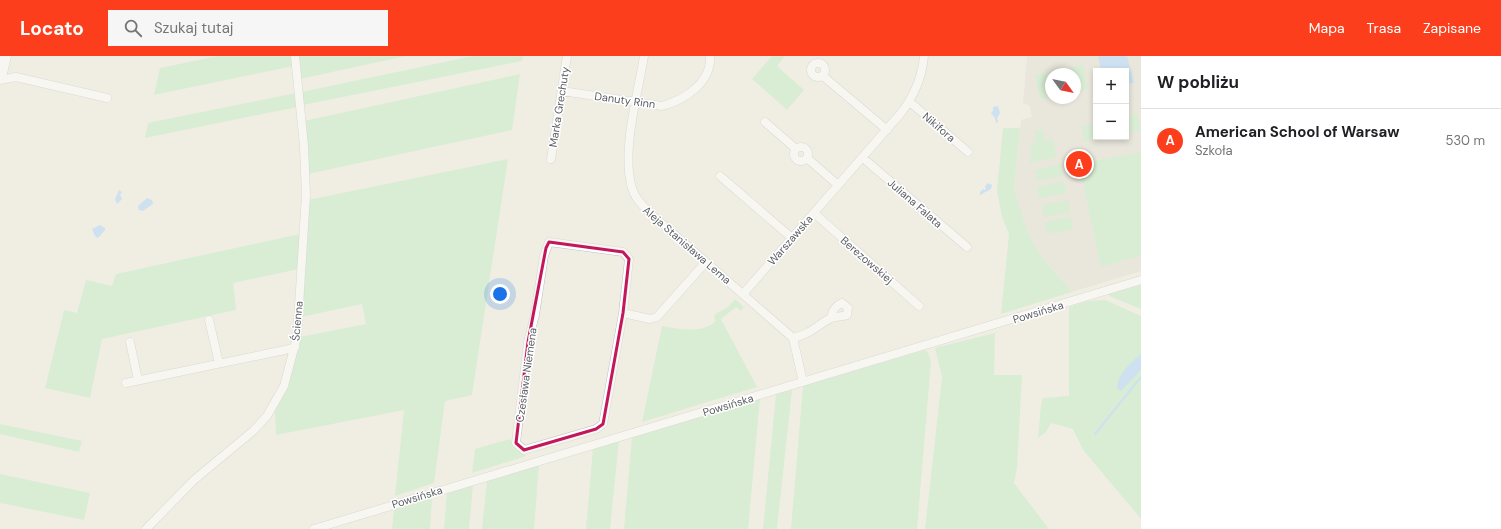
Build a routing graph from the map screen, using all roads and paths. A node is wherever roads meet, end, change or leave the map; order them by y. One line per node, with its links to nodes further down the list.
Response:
1 (5, 56): 8 (street)
2 (295, 56): 33 (street, Ścienna)
3 (567, 56): 10 (street, Marka Grechuty)
4 (644, 56): 13 (street, Aleja Stanisława Lema)
5 (710, 56): 13 (street, Danuty Rinn)
6 (924, 56): 12 (street, Warszawska)
7 (823, 76): 15 (street)
8 (0, 77)
9 (0, 80): 11 (street)
10 (562, 91): 13 (street, Danuty Rinn); 17 (street, Marka Grechuty)
11 (107, 98)
12 (910, 102): 15 (street, Warszawska); 16 (street, Nikifora)
13 (636, 103): 24 (street, Aleja Stanisława Lema)
14 (765, 122): 20 (street)
15 (887, 130): 18 (street, Warszawska)
16 (968, 152)
17 (551, 158)
18 (863, 158): 20 (street, Warszawska); 23 (street, Juliana Falata)
19 (720, 176): 22 (street)
20 (838, 186): 21 (street, Warszawska)
21 (814, 213): 22 (street, Warszawska); 27 (street, Berezowskiej)
22 (792, 238): 26 (street, Warszawska)
23 (967, 247)
24 (706, 262): 26 (street, Aleja Stanisława Lema); 28 (street)
25 (1141, 280): 36 (street, Powsińska)
26 (743, 294): 31 (street, Aleja Stanisława Lema)
27 (919, 306)
28 (623, 313): 28 (street, Czesława Niemena)
29 (830, 318): 31 (street)
30 (209, 320): 34 (street)
31 (793, 338): 36 (street)
32 (130, 342): 35 (street)
33 (295, 347): 34 (street); 38 (street, Ścienna)
34 (219, 363): 35 (street)
35 (138, 380): 37 (street)
36 (803, 382): 39 (street, Powsińska)
37 (126, 383)
38 (146, 529)
39 (314, 529)

